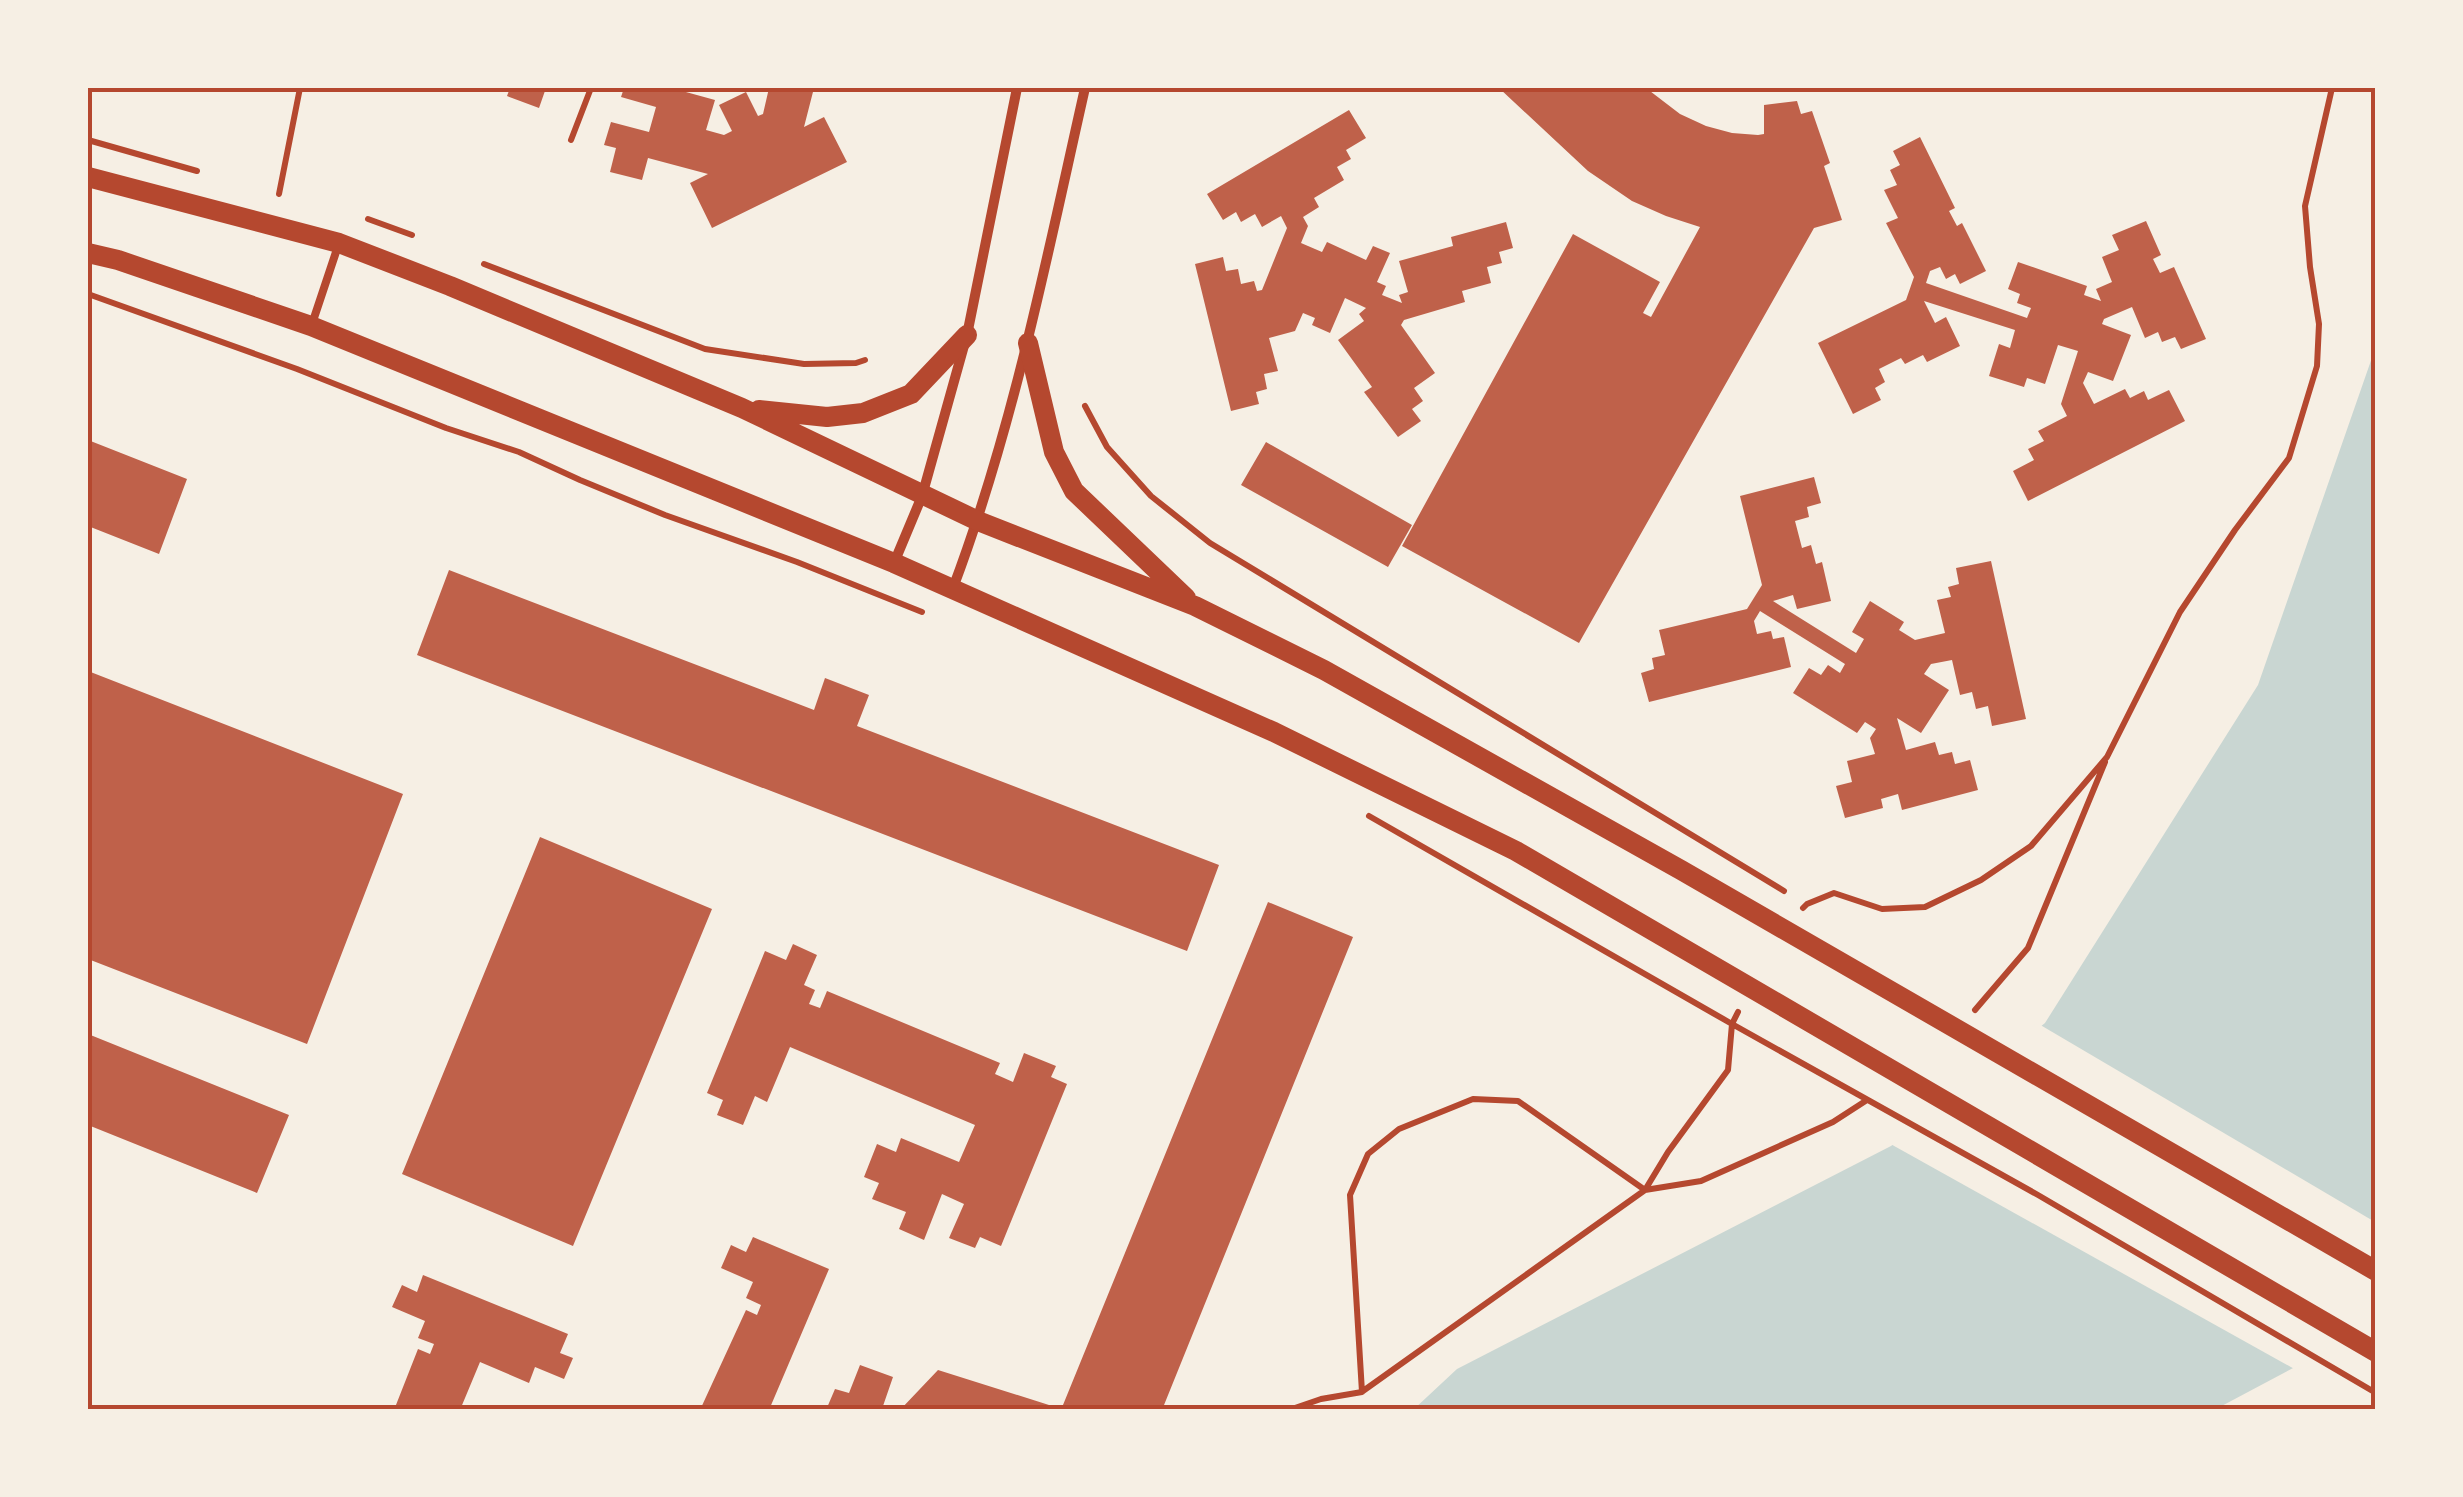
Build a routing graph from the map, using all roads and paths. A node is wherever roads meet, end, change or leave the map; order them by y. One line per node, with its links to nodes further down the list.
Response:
1 (300, 88): 10 (path)
2 (591, 88): 7 (path)
3 (1017, 88): 18 (street)
4 (1085, 88): 19 (street)
5 (2332, 88): 31 (path)
6 (88, 140): 8 (path)
7 (571, 140)
8 (202, 172)
9 (88, 177): 13 (main road)
10 (296, 198)
11 (364, 218): 12 (path)
12 (424, 240)
13 (339, 243): 17 (lane); 22 (main road)
14 (88, 253): 17 (main road)
15 (473, 260): 20 (path)
16 (88, 294): 28 (path)
17 (311, 326): 25 (main road)
18 (967, 336): 22 (main road); 23 (street)
19 (1028, 344): 24 (street); 27 (main road)
20 (865, 360)
21 (1085, 406): 30 (path)
22 (742, 408): 23 (main road)
23 (922, 496): 24 (main road); 25 (street)
24 (978, 521): 26 (street); 27 (main road)
25 (894, 563): 26 (main road)
26 (953, 588): 35 (main road)
27 (1194, 606): 34 (main road)
28 (923, 613)
29 (1369, 816): 32 (path)
30 (1790, 894)
31 (1806, 904)
32 (1732, 1024): 33 (path); 37 (path)
33 (1646, 1190): 36 (path); 36 (path)
34 (2376, 1271)
35 (2376, 1352)
36 (1362, 1392): 38 (path)
37 (2376, 1393)
38 (1288, 1410)

